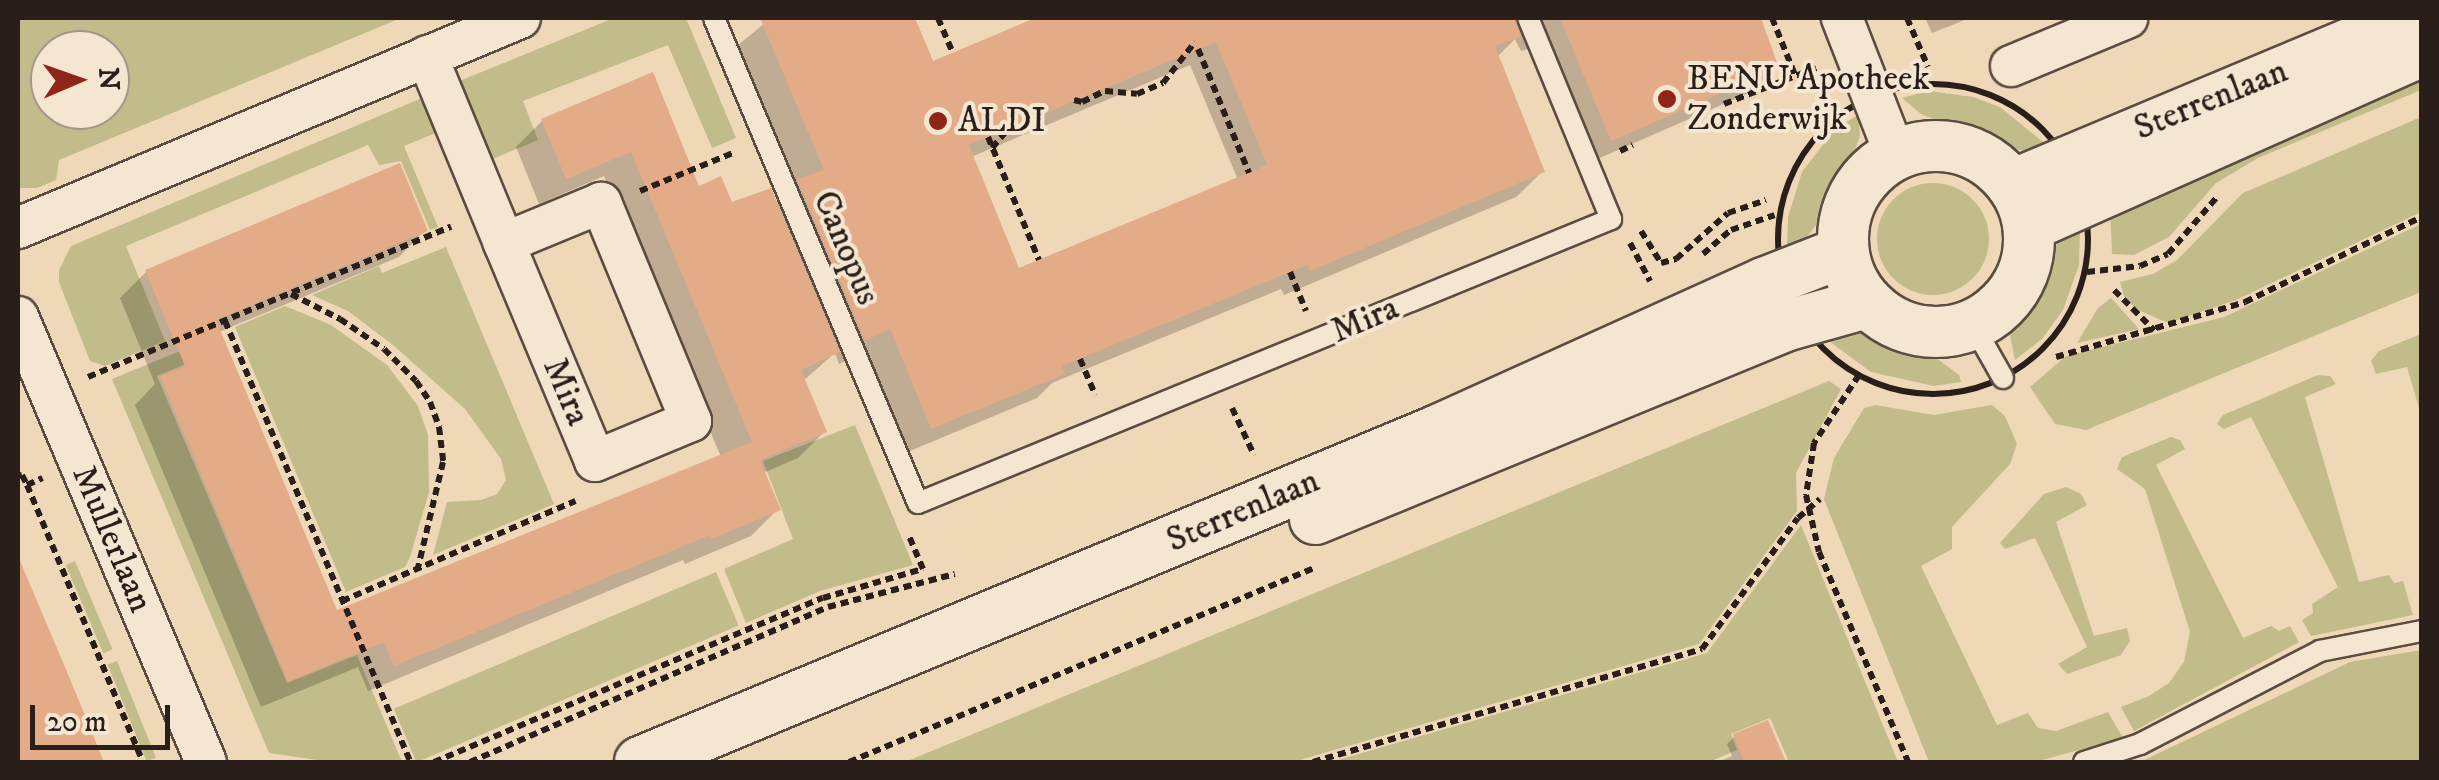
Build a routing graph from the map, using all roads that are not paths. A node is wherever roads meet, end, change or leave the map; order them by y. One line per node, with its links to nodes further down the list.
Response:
1 (520, 18): 8 (street)
2 (714, 18): 20 (lane, Canopus)
3 (1528, 18): 20 (lane, Mira)
4 (1842, 18): 10 (street)
5 (2126, 18): 9 (street)
6 (2412, 18): 11 (street, Sterrenlaan)
7 (2422, 52): 11 (street, Sterrenlaan)
8 (427, 56): 13 (street, Mira); 14 (street)
9 (2011, 66)
10 (1895, 154): 12 (street); 15 (street)
11 (2075, 180): 12 (street, Sterrenlaan)
12 (2021, 205): 18 (street)
13 (497, 226): 13 (street, Mira)
14 (18, 228)
15 (1843, 252): 16 (street); 23 (street, Sterrenlaan)
16 (1867, 303): 18 (street); 24 (street, Sterrenlaan)
17 (18, 316): 22 (street, Mullerlaan)
18 (1974, 326): 19 (lane)
19 (2003, 378)
20 (918, 503)
21 (2422, 631): 25 (lane)
22 (206, 762)
23 (640, 762)
24 (723, 762)
25 (2084, 762)

